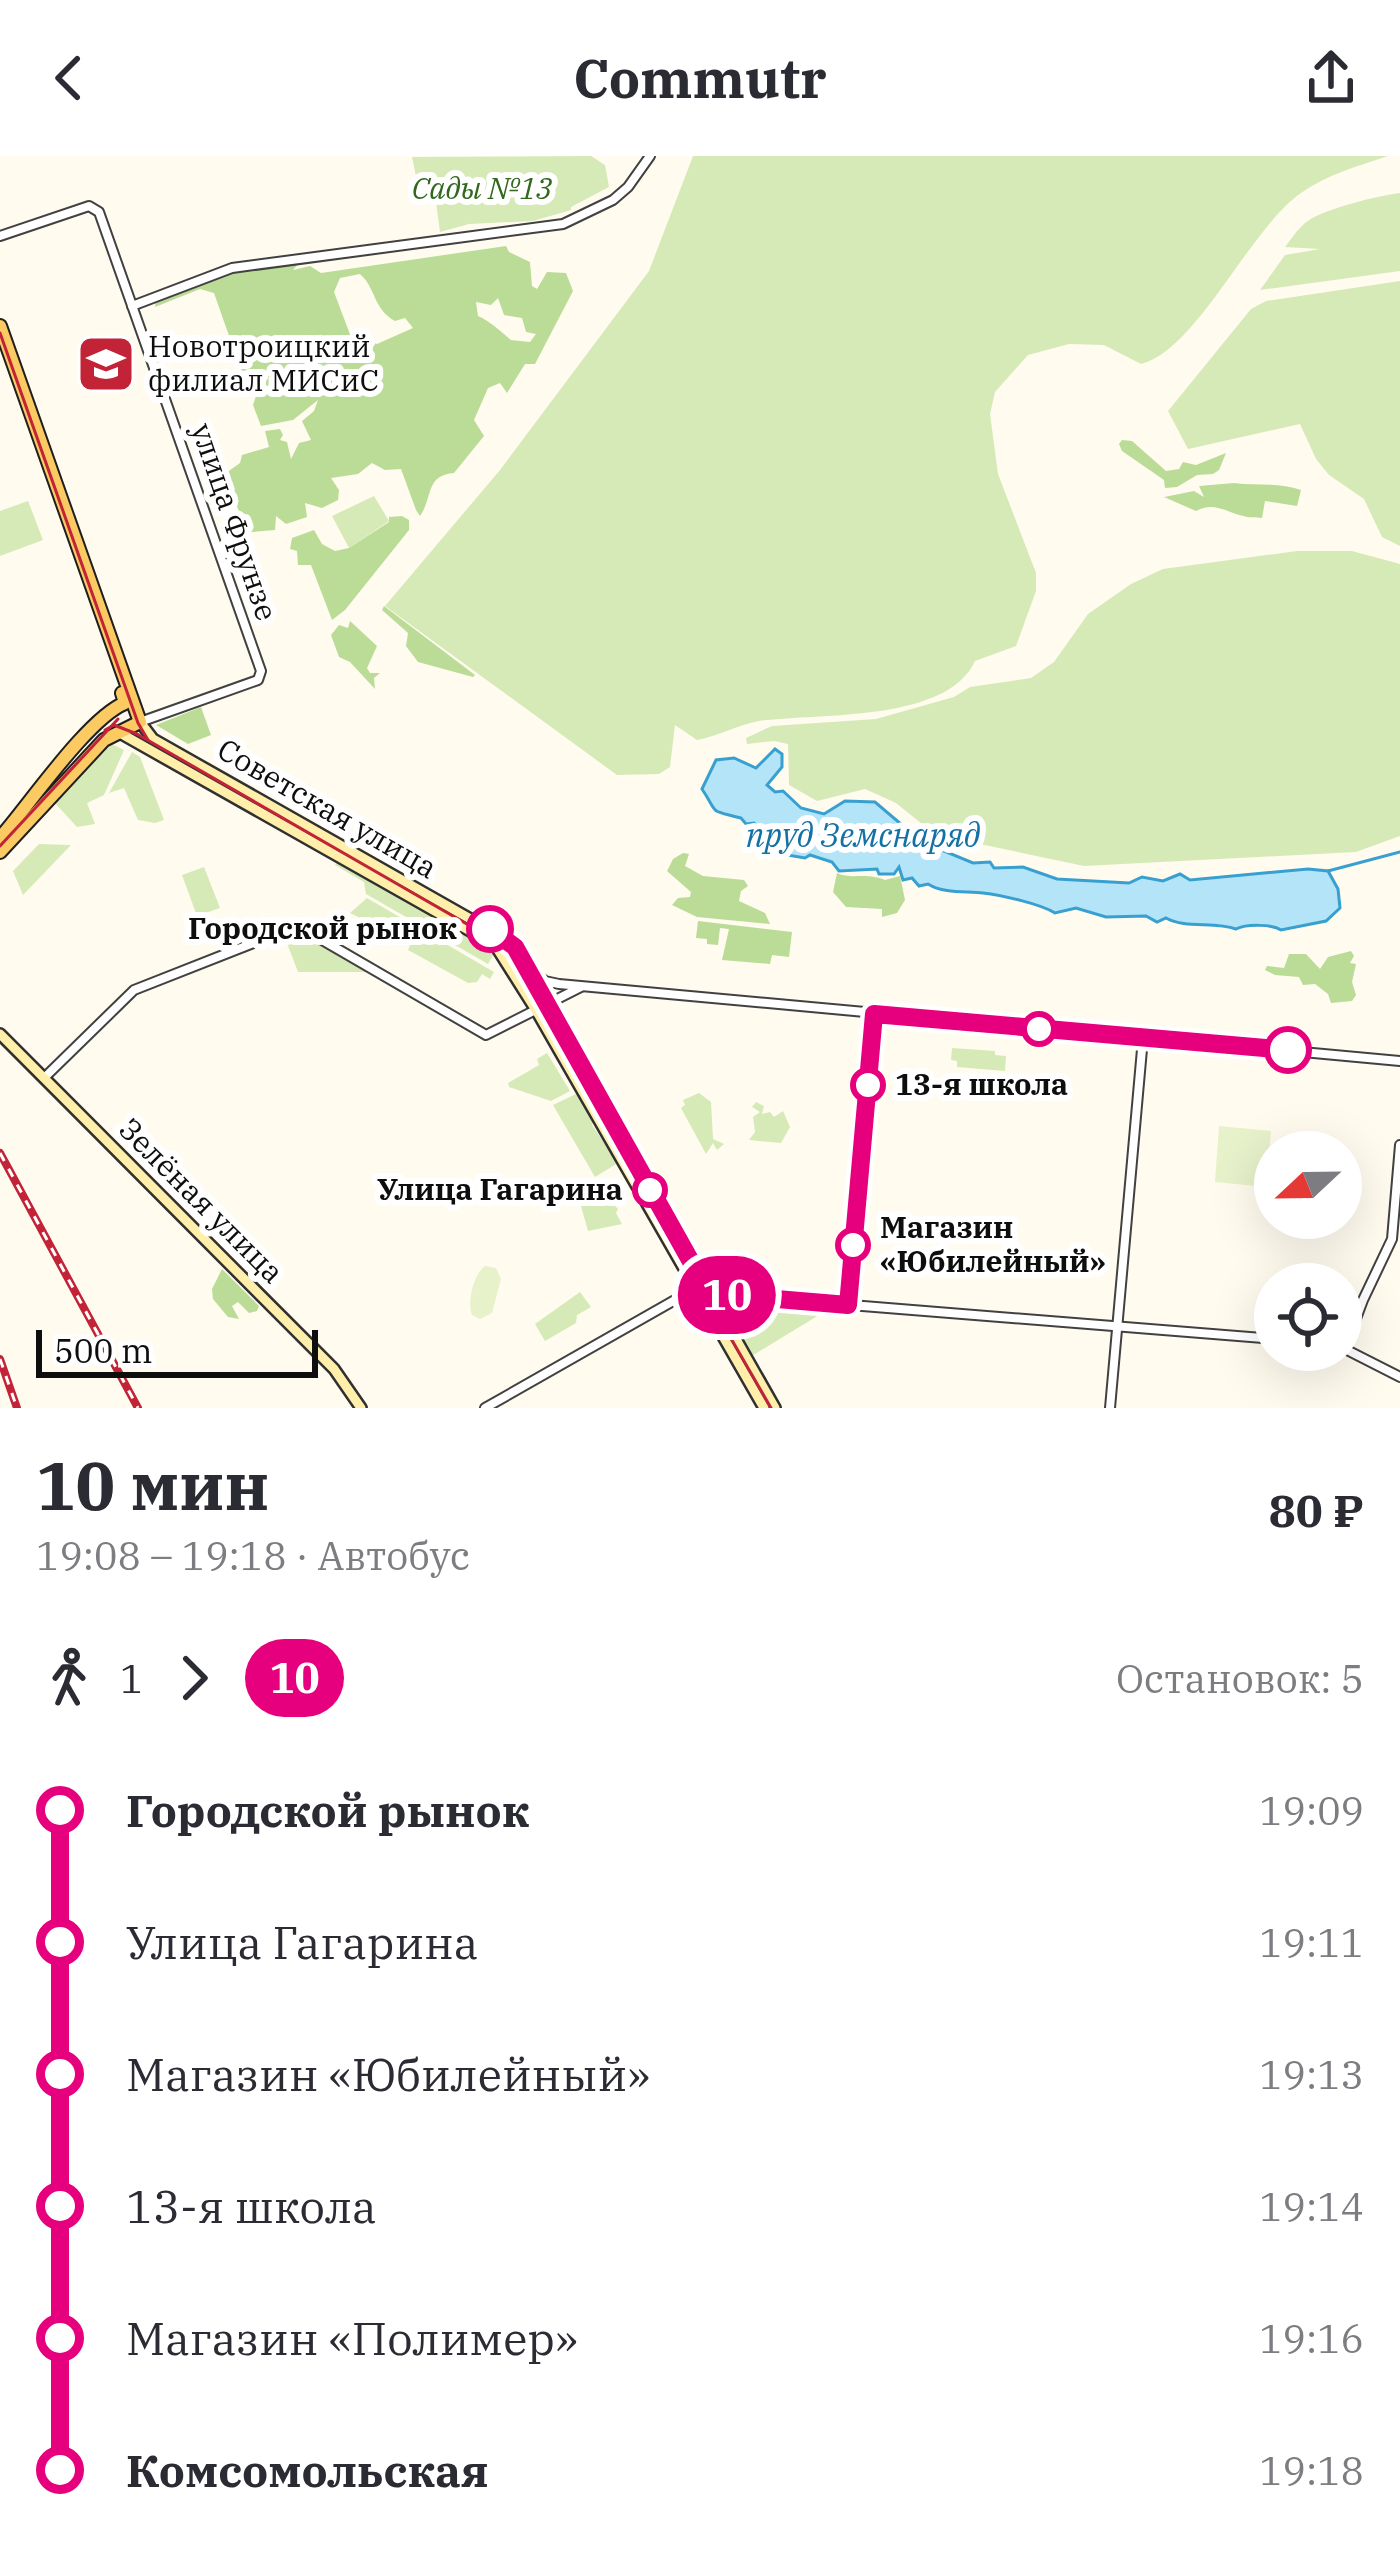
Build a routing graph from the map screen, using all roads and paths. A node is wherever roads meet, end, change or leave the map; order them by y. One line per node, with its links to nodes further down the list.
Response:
1 (650, 156): 3 (street)
2 (0, 236): 3 (street, улица Фрунзе)
3 (132, 306): 7 (street, улица Фрунзе)
4 (0, 326): 6 (main road, Советская улица)
5 (0, 346): 6 (main road, Советская улица)
6 (129, 702): 7 (main road, Советская улица); 10 (main road)
7 (137, 724): 8 (main road); 9 (main road, Советская улица); 13 (main road, Советская улица)
8 (114, 733): 9 (main road, Советская улица); 10 (main road)
9 (149, 747): 15 (main road, Советская улица)
10 (32, 803): 11 (main road); 12 (main road)
11 (0, 838)
12 (0, 852)
13 (526, 967): 14 (street); 15 (main road, Советская улица)
14 (584, 987): 15 (street); 16 (street)
15 (541, 1007): 20 (street); 22 (main road, Советская улица); 23 (main road, Советская улица)
16 (874, 1014): 18 (street); 25 (street)
17 (0, 1034): 20 (main road, Зелёная улица)
18 (1143, 1038): 19 (street); 26 (street)
19 (1400, 1061)
20 (44, 1078): 30 (main road, Зелёная улица)
21 (1400, 1145): 24 (street)
22 (695, 1288): 23 (street); 31 (street); 32 (main road, Советская улица)
23 (708, 1292): 25 (street); 33 (main road, Советская улица)
24 (1362, 1302)
25 (848, 1305): 26 (street)
26 (1117, 1328): 27 (street); 34 (street)
27 (1254, 1338)
28 (1362, 1358): 29 (street)
29 (1400, 1377)
30 (361, 1408)
31 (485, 1408)
32 (764, 1408)
33 (775, 1408)
34 (1110, 1408)

